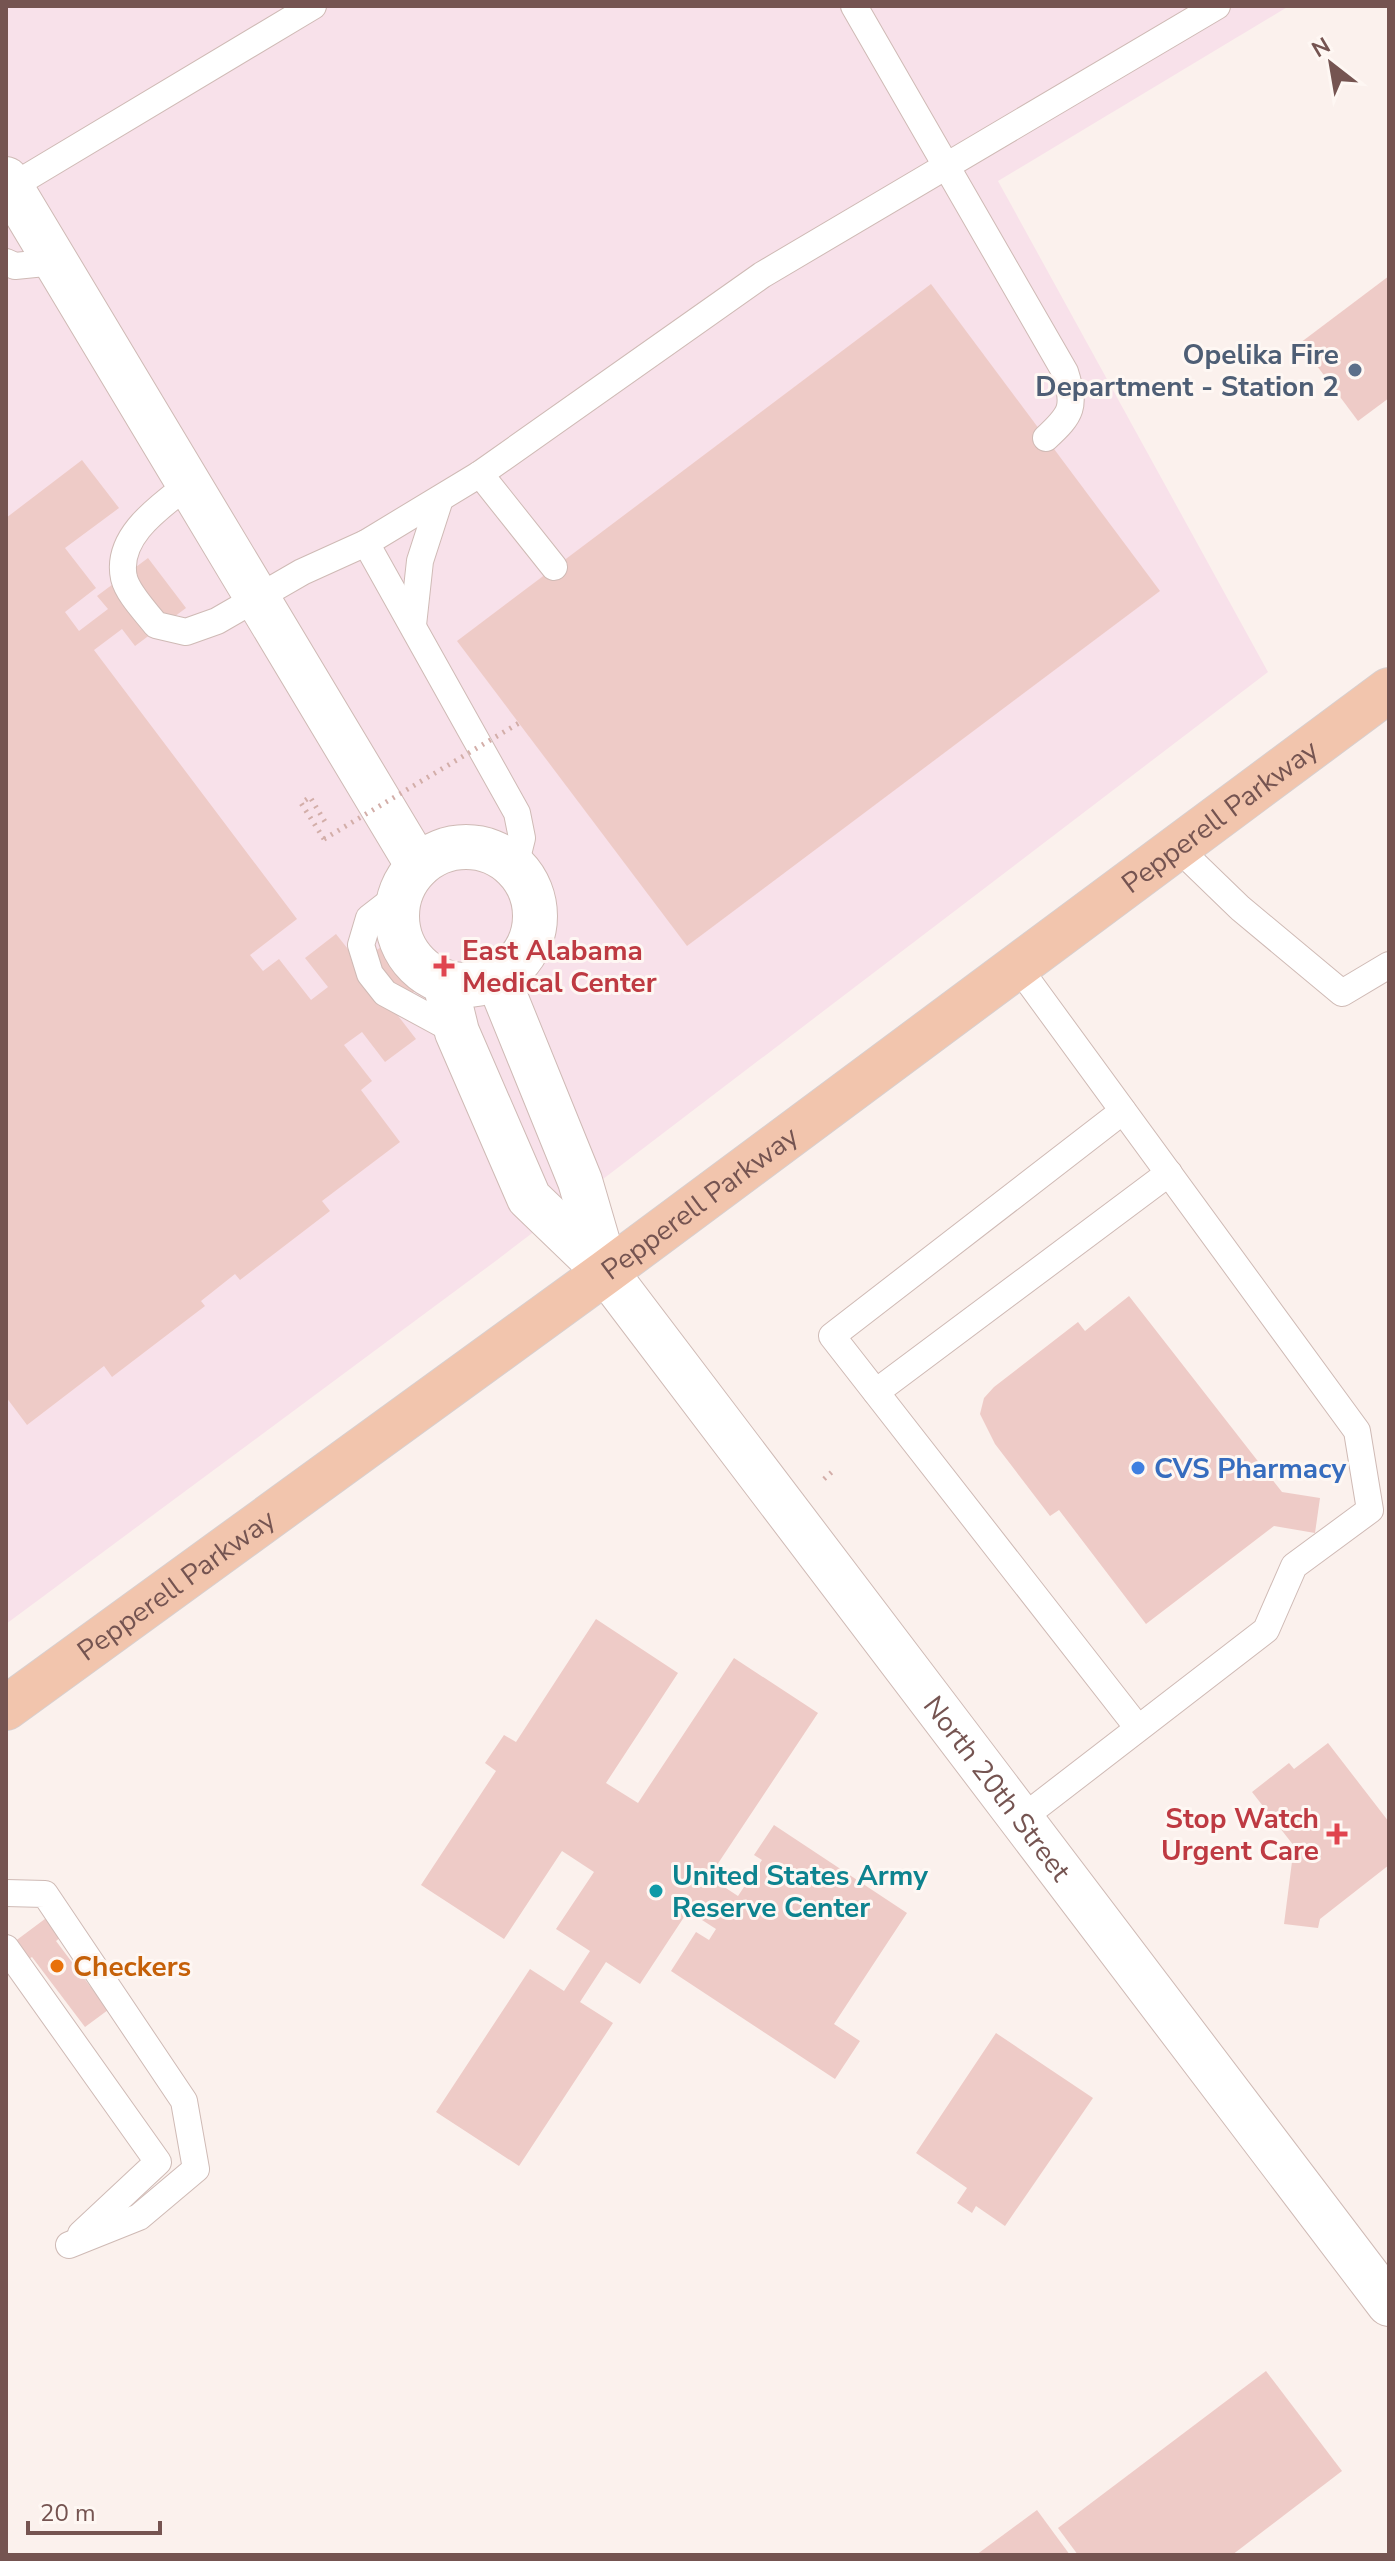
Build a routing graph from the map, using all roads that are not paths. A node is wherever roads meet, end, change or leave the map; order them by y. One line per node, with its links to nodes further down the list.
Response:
1 (313, 6): 5 (lane)
2 (854, 6): 4 (lane)
3 (1217, 6): 4 (lane)
4 (945, 166): 8 (lane); 9 (lane)
5 (8, 183): 7 (street)
6 (6, 262): 7 (lane)
7 (55, 262): 10 (street)
8 (1046, 438)
9 (480, 474): 11 (lane); 13 (lane)
10 (189, 484): 14 (street); 14 (lane)
11 (440, 499): 12 (lane); 15 (lane)
12 (366, 543): 14 (lane); 15 (lane)
13 (554, 567)
14 (258, 597): 19 (street)
15 (413, 625): 18 (lane)
16 (1389, 690): 17 (main road, Pepperell Parkway)
17 (1178, 848): 20 (lane); 21 (main road, Pepperell Parkway)
18 (515, 866): 19 (street); 22 (street)
19 (409, 880): 23 (street); 24 (lane)
20 (1389, 965)
21 (1018, 967): 25 (lane); 27 (main road, Pepperell Parkway)
22 (498, 979): 23 (street); 27 (street)
23 (445, 983): 24 (street)
24 (457, 1032): 27 (street)
25 (1123, 1111): 26 (lane); 28 (lane)
26 (1169, 1173): 28 (lane); 30 (lane)
27 (606, 1272): 29 (main road, Pepperell Parkway); 31 (street, North 20th Street)
28 (876, 1392): 30 (lane)
29 (6, 1708)
30 (1138, 1728): 31 (lane)
31 (1021, 1819): 34 (street, North 20th Street)
32 (6, 1893): 33 (lane)
33 (6, 1948)
34 (1389, 2304)

